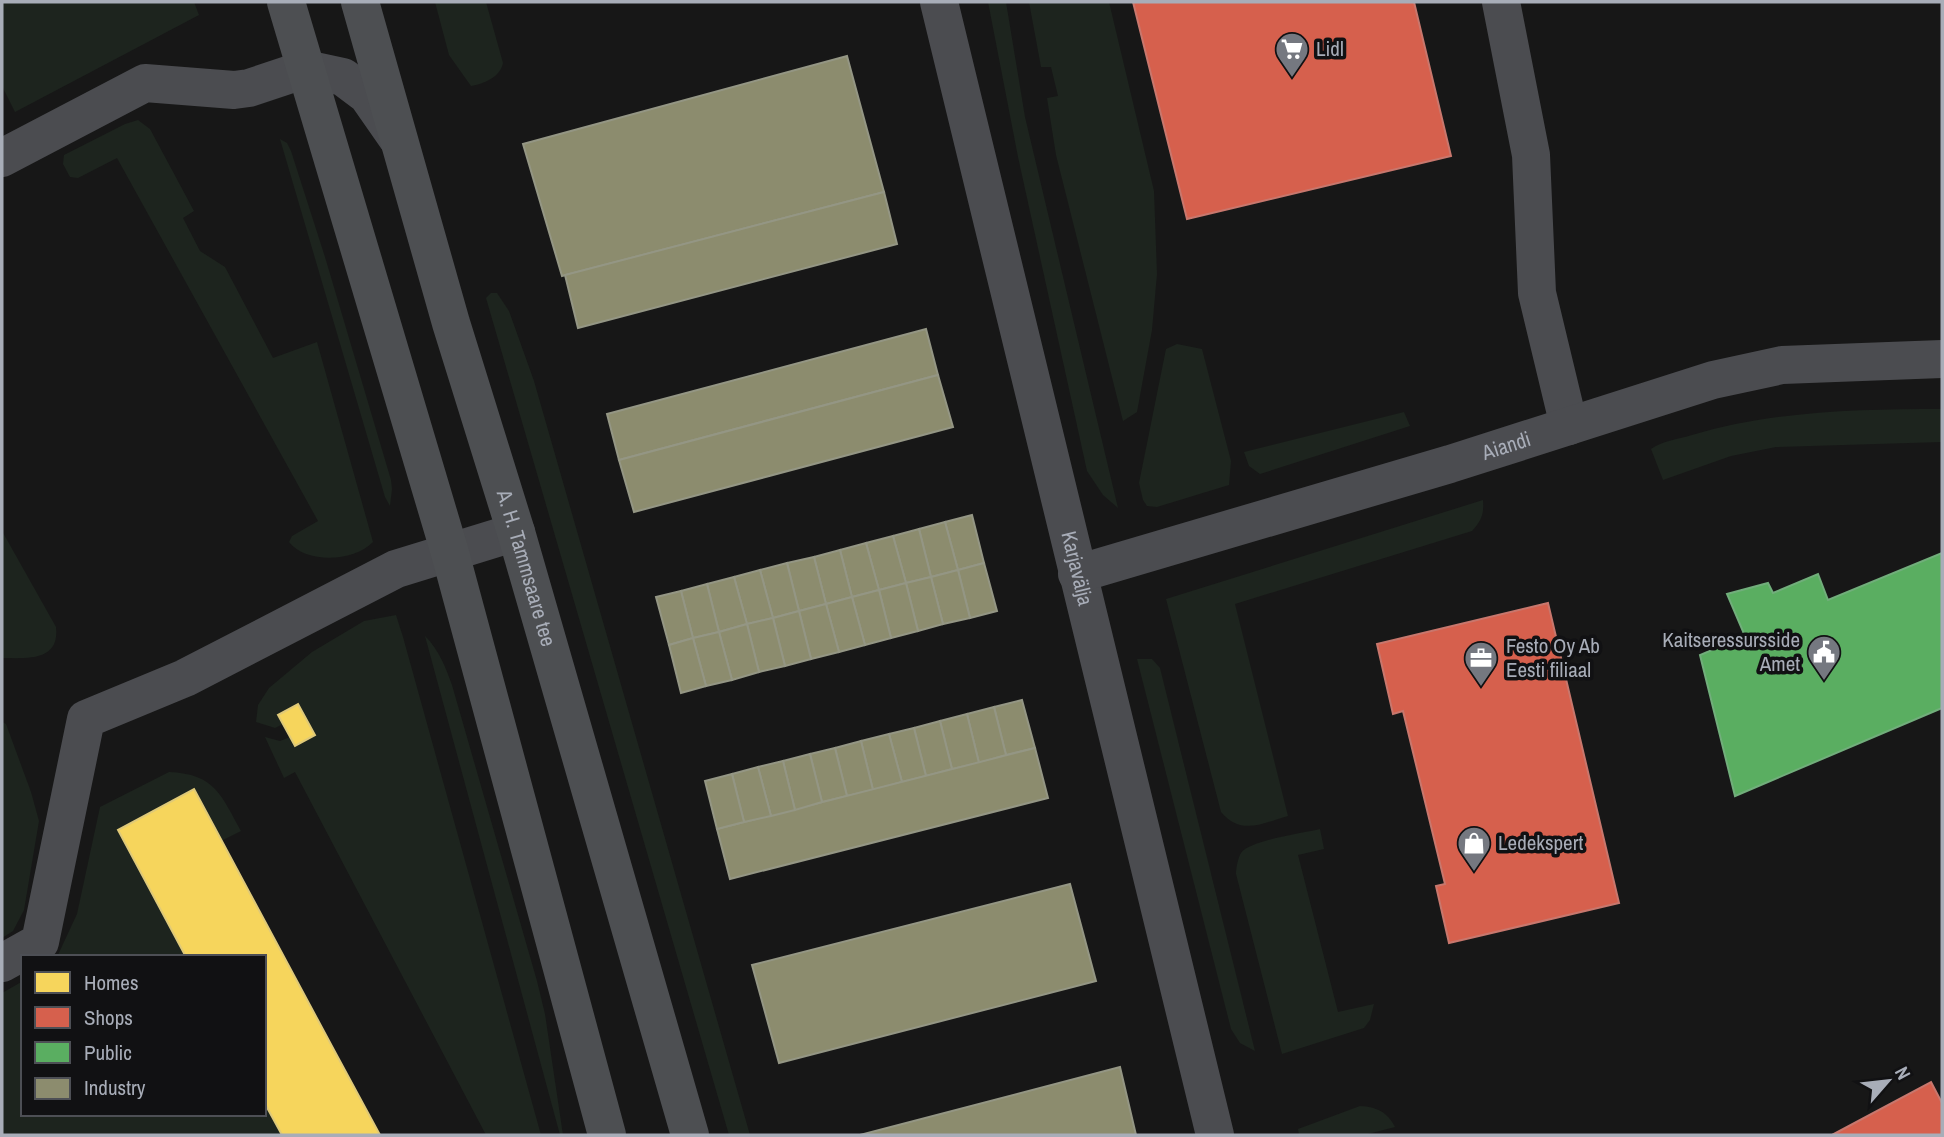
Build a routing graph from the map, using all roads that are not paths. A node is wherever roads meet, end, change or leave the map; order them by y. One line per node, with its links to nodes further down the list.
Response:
1 (286, 2): 5 (main road)
2 (360, 2): 6 (main road, A. H. Tammsaare tee)
3 (939, 2): 12 (street, Karjavälja)
4 (1501, 2): 9 (street)
5 (306, 69): 6 (street); 7 (street); 11 (main road)
6 (398, 140): 10 (main road, A. H. Tammsaare tee)
7 (2, 158)
8 (1942, 359): 9 (street, Aiandi)
9 (1569, 426): 12 (street, Aiandi)
10 (516, 532): 11 (street); 15 (main road, A. H. Tammsaare tee)
11 (450, 553): 13 (street); 14 (main road)
12 (1077, 574): 16 (street, Karjavälja)
13 (2, 963)
14 (607, 1135)
15 (690, 1135)
16 (1214, 1135)

